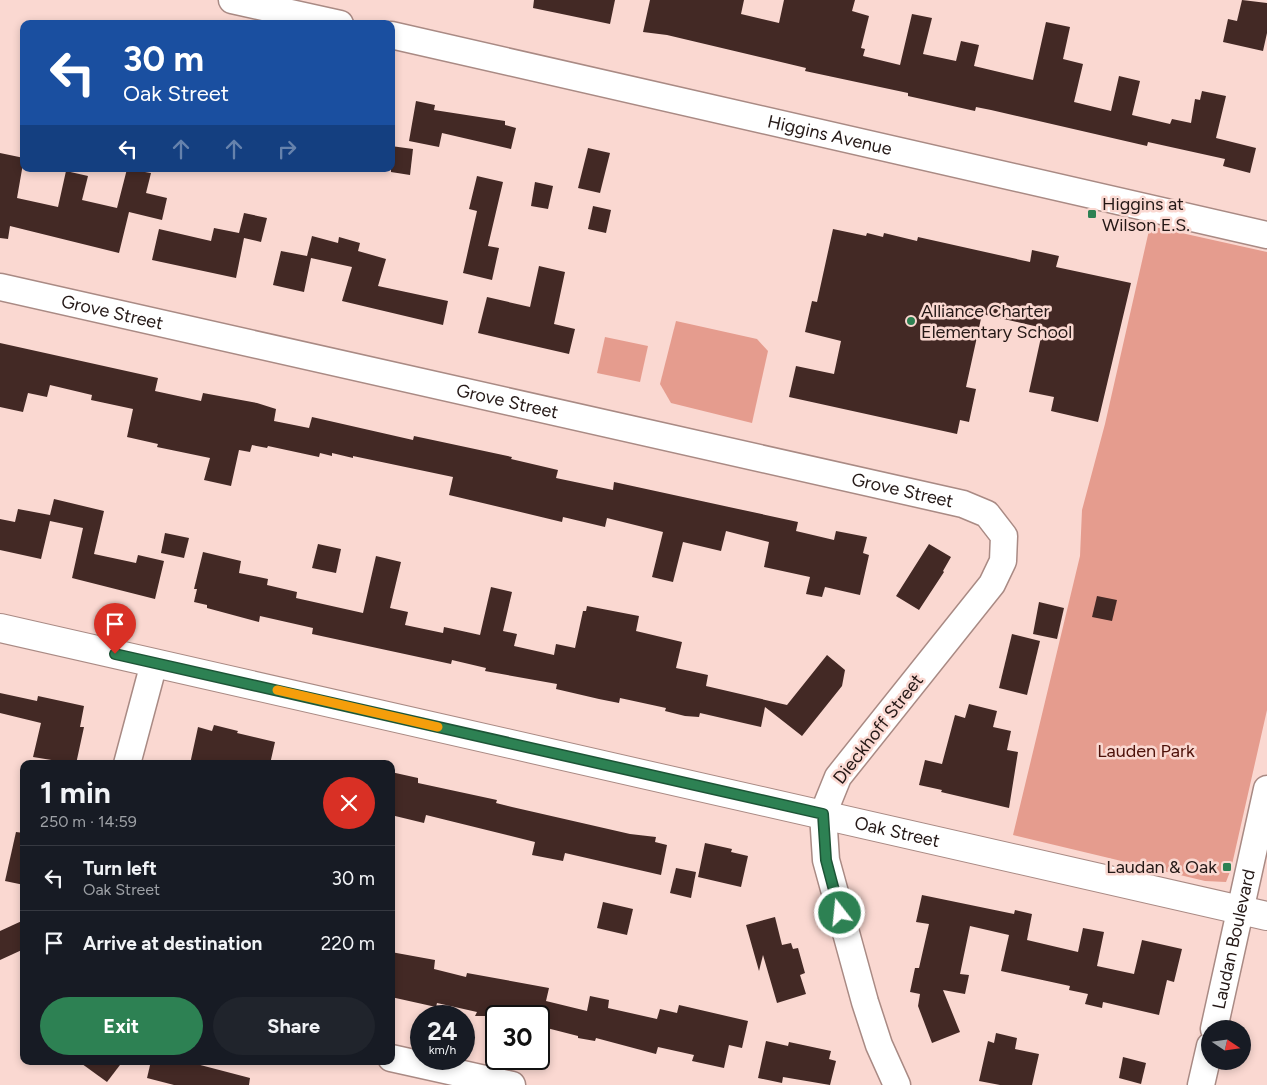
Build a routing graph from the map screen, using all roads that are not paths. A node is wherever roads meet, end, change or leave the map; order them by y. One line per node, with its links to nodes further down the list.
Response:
1 (232, 0): 2 (street)
2 (322, 20)
3 (395, 36): 4 (street, Higgins Avenue)
4 (1267, 235)
5 (0, 287): 6 (street, Grove Street)
6 (1004, 536): 11 (street, Dieckhoff Street)
7 (0, 628): 8 (street, Oak Street)
8 (154, 662): 9 (street); 11 (street, Oak Street)
9 (128, 760)
10 (1267, 789): 12 (street, Laudan Boulevard)
11 (823, 814): 12 (street, Oak Street); 19 (street, Dieckhoff Street)
12 (1241, 909): 13 (street, Oak Street); 14 (street, Laudan Boulevard)
13 (1267, 916)
14 (1216, 1020)
15 (395, 1059): 17 (street)
16 (1204, 1070): 20 (street)
17 (464, 1080): 18 (street)
18 (512, 1085)
19 (897, 1085)
20 (1201, 1085)

